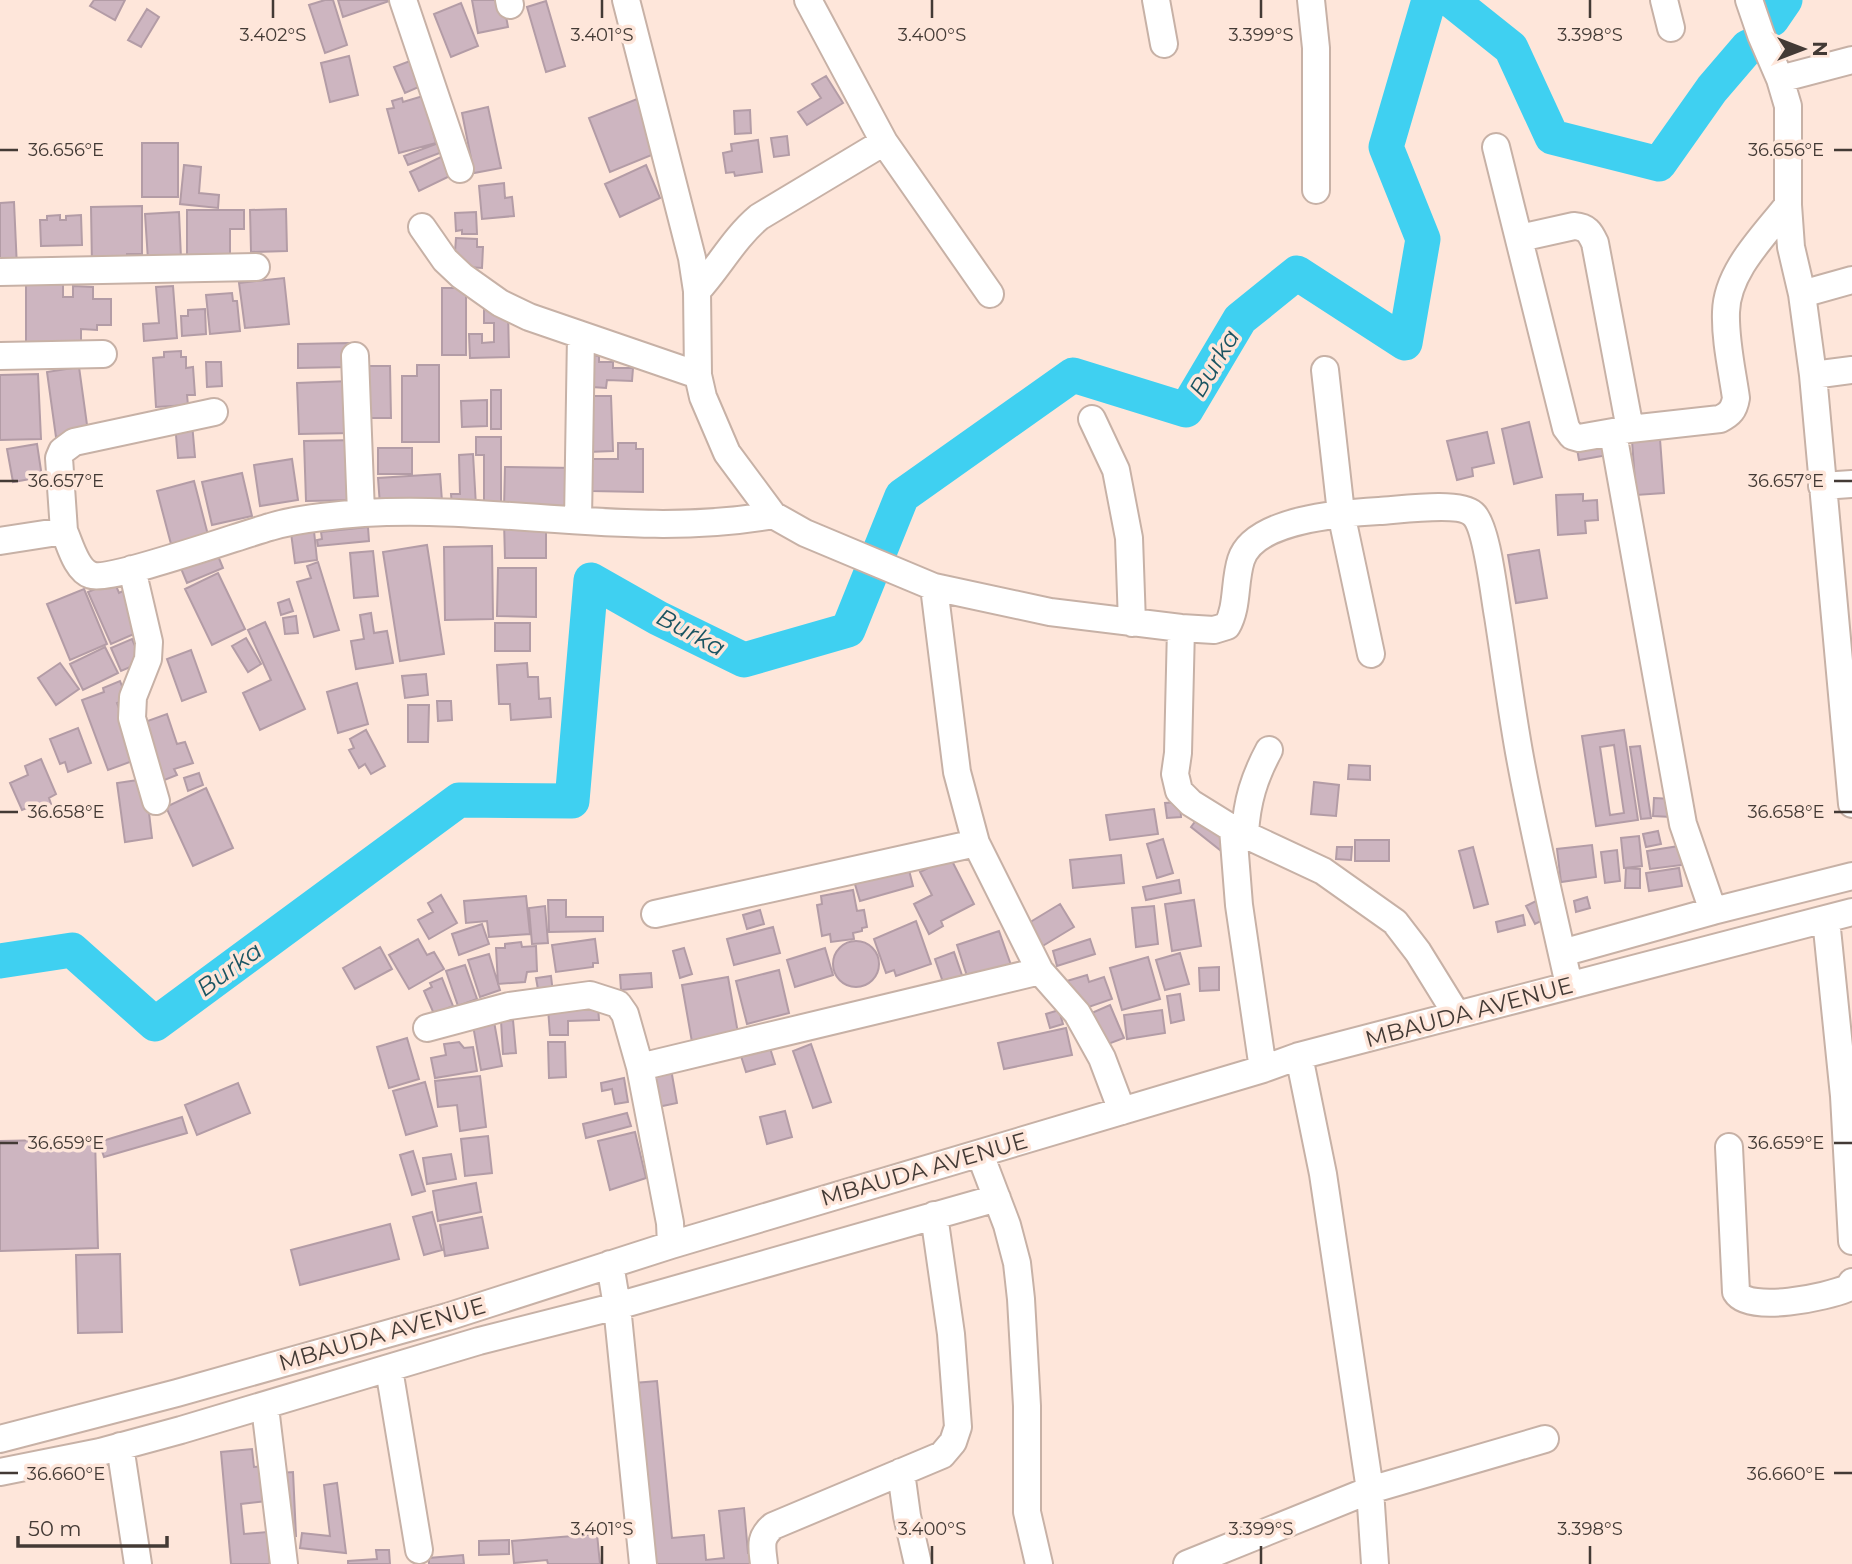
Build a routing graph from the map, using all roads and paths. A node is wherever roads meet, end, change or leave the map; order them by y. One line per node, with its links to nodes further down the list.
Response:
1 (403, 0): 14 (street)
2 (626, 0): 22 (street)
3 (808, 0): 12 (street)
4 (1156, 0): 9 (street)
5 (1311, 0): 15 (street)
6 (1664, 0): 8 (street)
7 (1749, 0): 11 (street)
8 (1671, 28)
9 (1164, 44)
10 (1852, 60): 11 (street)
11 (1780, 79): 16 (street)
12 (884, 142): 22 (street); 23 (street)
13 (1496, 147): 18 (street)
14 (460, 169)
15 (1316, 190)
16 (1788, 205): 24 (street); 35 (street)
17 (422, 227): 25 (street)
18 (1520, 238): 35 (street); 35 (street)
19 (256, 267): 20 (street)
20 (0, 272)
21 (1852, 280): 24 (street)
22 (697, 291): 31 (street)
23 (990, 294)
24 (1802, 294): 32 (street)
25 (581, 335): 31 (street); 41 (street)
26 (103, 354): 27 (street)
27 (0, 356)
28 (355, 356): 38 (street)
29 (1325, 370): 39 (street)
30 (1852, 370): 32 (street)
31 (698, 375): 40 (street)
32 (1813, 375): 37 (street)
33 (214, 412): 42 (street)
34 (1092, 419): 46 (street)
35 (1622, 431): 55 (street)
36 (1852, 484): 37 (street)
37 (1822, 486): 51 (street)
38 (362, 513): 41 (street); 44 (street)
39 (1341, 513): 47 (street); 48 (street); 59 (street)
40 (773, 515): 41 (street); 45 (street)
41 (578, 520)
42 (64, 531): 43 (street); 44 (street)
43 (0, 541)
44 (132, 569): 50 (street)
45 (934, 587): 46 (street); 53 (street)
46 (1132, 623): 47 (street)
47 (1181, 628): 52 (street)
48 (1371, 654)
49 (1269, 750): 52 (street)
50 (156, 801)
51 (1852, 804)
52 (1239, 831): 62 (street); 66 (street)
53 (976, 843): 57 (street); 60 (street)
54 (1852, 876): 55 (street)
55 (1713, 911): 59 (street)
56 (1852, 912): 58 (street, MBAUDA AVENUE)
57 (655, 914)
58 (1826, 919): 61 (street, MBAUDA AVENUE); 72 (street)
59 (1562, 953): 61 (street)
60 (1040, 971): 65 (street); 67 (street)
61 (1569, 985): 62 (street, MBAUDA AVENUE)
62 (1457, 1015): 64 (street, MBAUDA AVENUE)
63 (427, 1028): 65 (street)
64 (1299, 1056): 66 (street, MBAUDA AVENUE); 84 (street)
65 (640, 1067): 73 (street)
66 (1263, 1069): 67 (street, MBAUDA AVENUE)
67 (1122, 1111): 69 (street, MBAUDA AVENUE)
68 (1729, 1147): 75 (street)
69 (980, 1154): 70 (street); 73 (street, MBAUDA AVENUE)
70 (998, 1198): 71 (street); 91 (street)
71 (934, 1215): 76 (street); 83 (street)
72 (1852, 1241)
73 (671, 1245): 74 (street, MBAUDA AVENUE)
74 (610, 1264): 76 (street); 79 (street, MBAUDA AVENUE)
75 (1852, 1282)
76 (617, 1306): 77 (street); 88 (street)
77 (389, 1369): 78 (street); 85 (street)
78 (265, 1407): 81 (street); 87 (street)
79 (0, 1439)
80 (1545, 1439): 84 (street)
81 (120, 1446): 82 (street); 86 (street)
82 (0, 1472)
83 (901, 1472): 89 (street); 90 (street)
84 (1370, 1490): 92 (street); 93 (street)
85 (419, 1549)
86 (138, 1564)
87 (284, 1564)
88 (643, 1564)
89 (764, 1564)
90 (918, 1564)
91 (1039, 1564)
92 (1187, 1564)
93 (1375, 1564)

